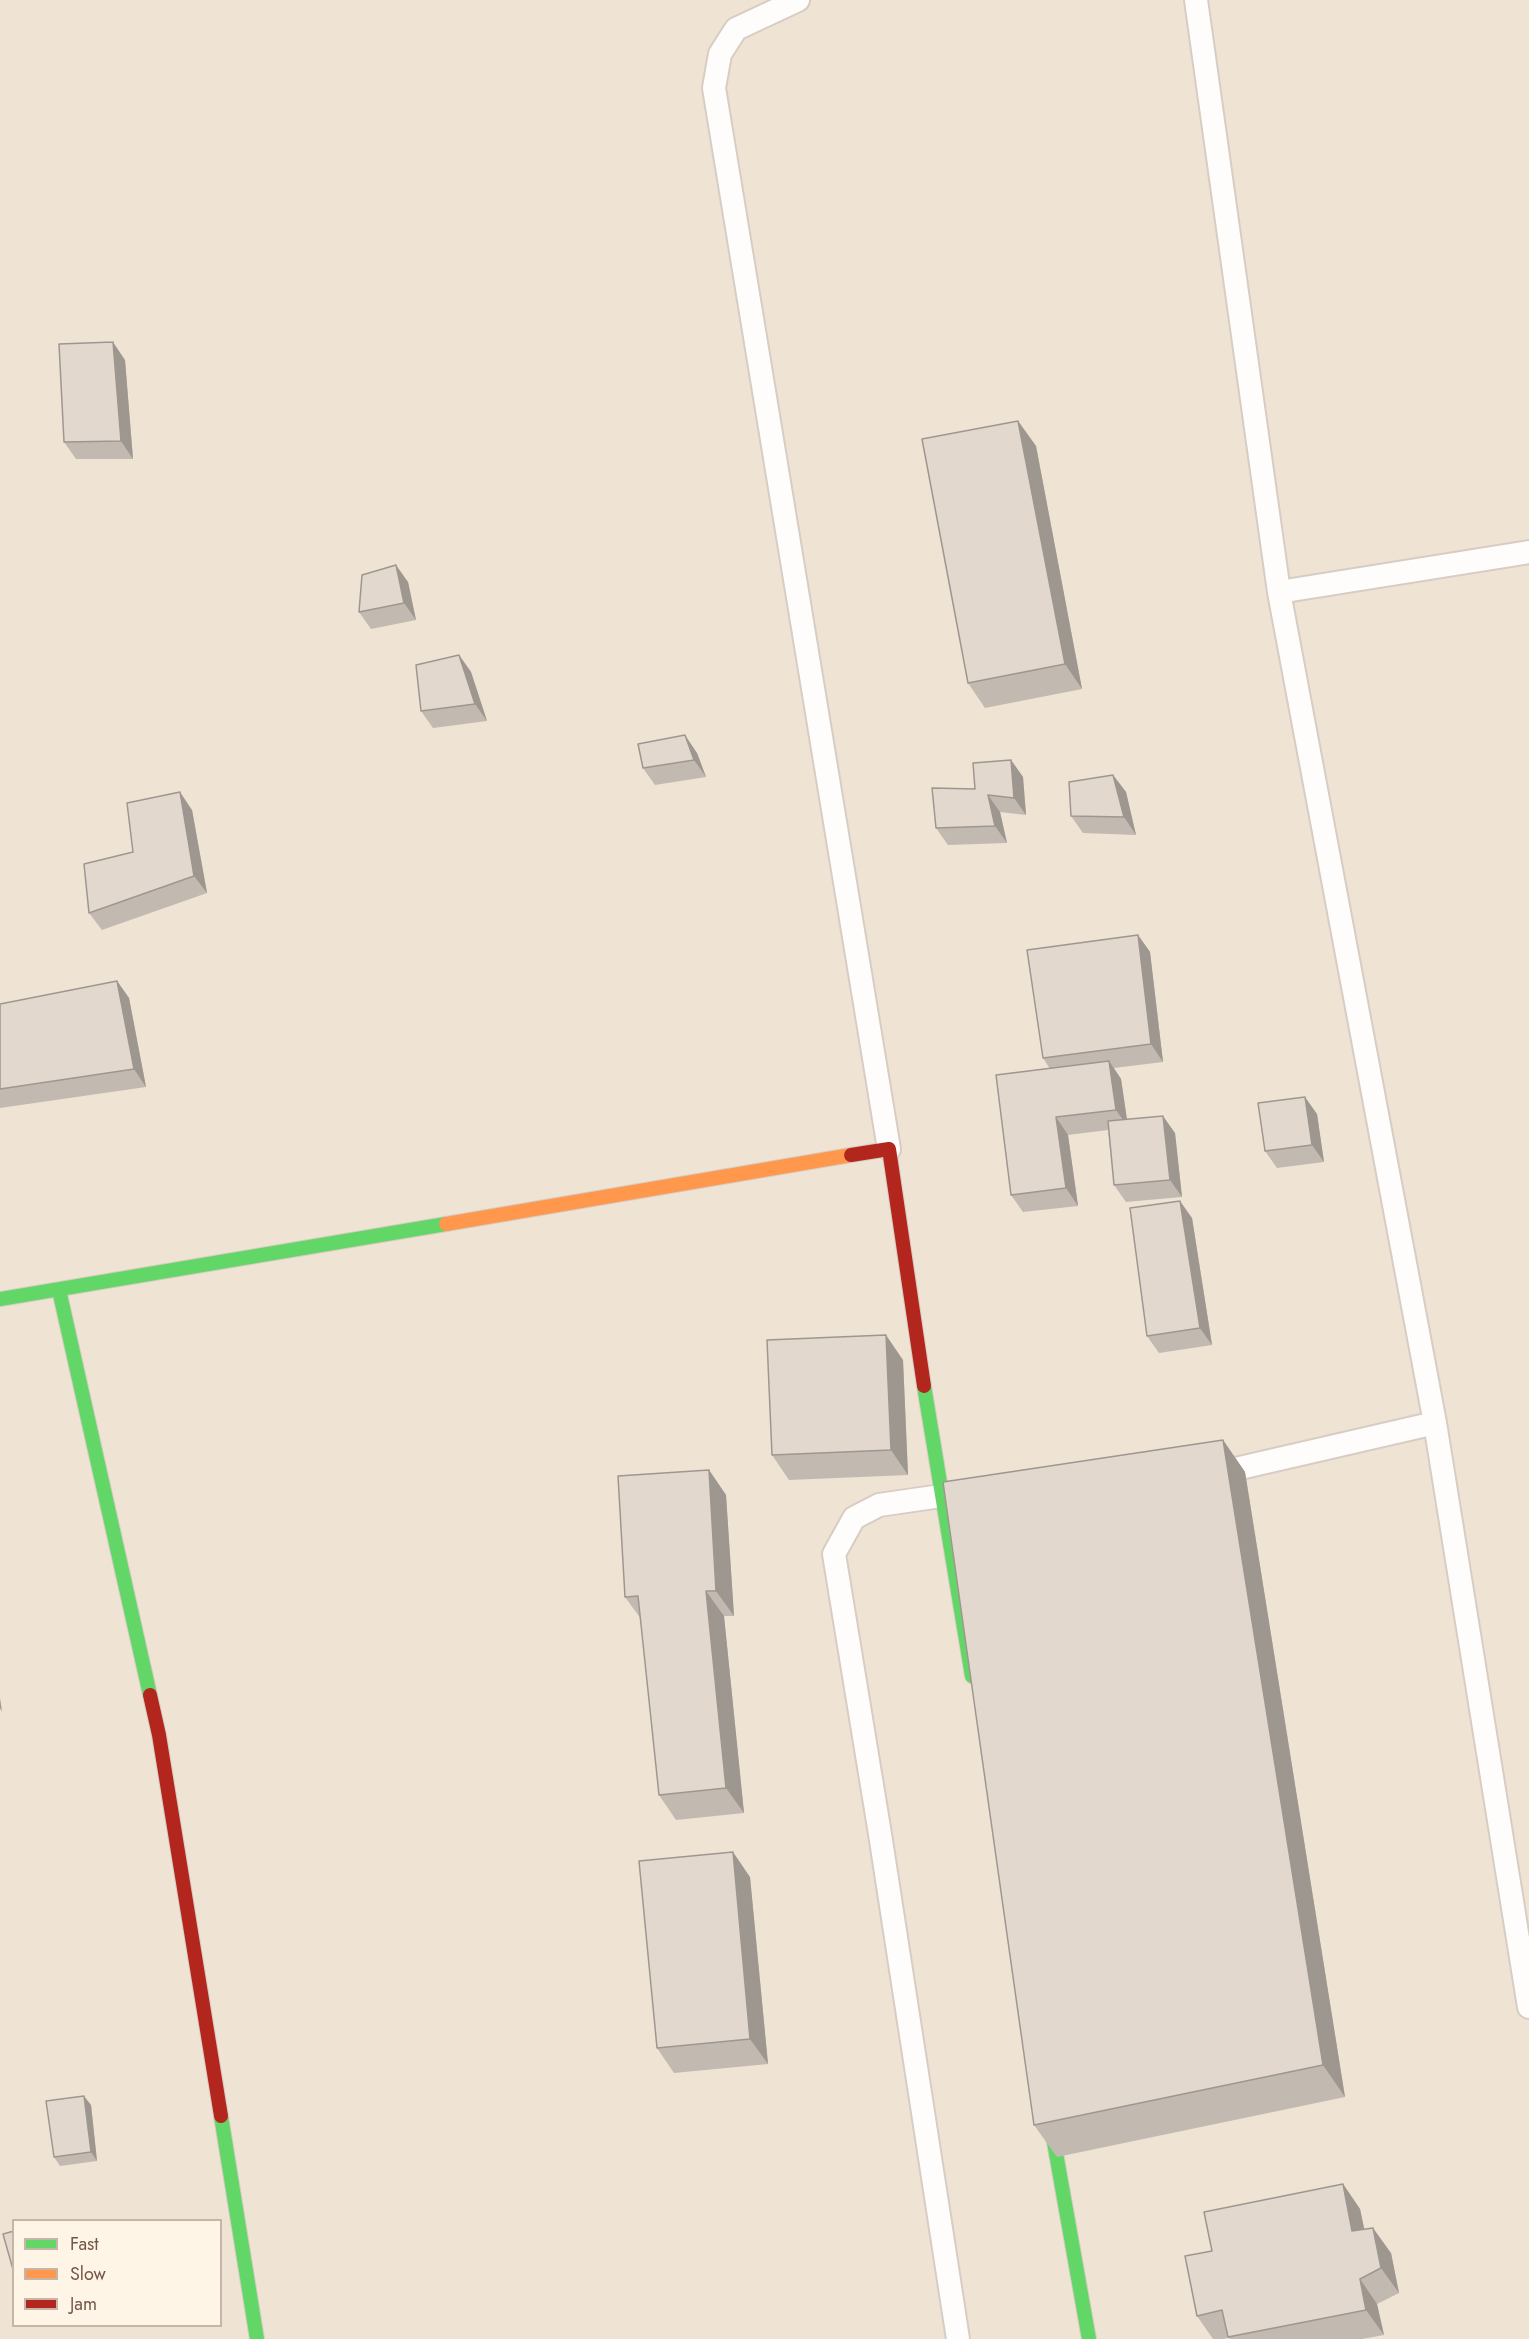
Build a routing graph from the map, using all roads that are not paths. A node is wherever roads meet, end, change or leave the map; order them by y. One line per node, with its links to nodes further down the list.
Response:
1 (798, 0): 5 (lane)
2 (1196, 0): 4 (lane)
3 (1529, 552): 4 (lane)
4 (1279, 592): 8 (lane)
5 (889, 1149): 6 (street); 10 (street)
6 (59, 1290): 7 (street); 15 (street)
7 (0, 1299)
8 (1435, 1423): 9 (lane); 13 (lane)
9 (1191, 1480)
10 (940, 1496): 11 (lane); 12 (street); 16 (lane)
11 (974, 1496)
12 (975, 1692)
13 (1529, 2007)
14 (1046, 2098): 17 (street)
15 (257, 2339)
16 (957, 2339)
17 (1089, 2339)

